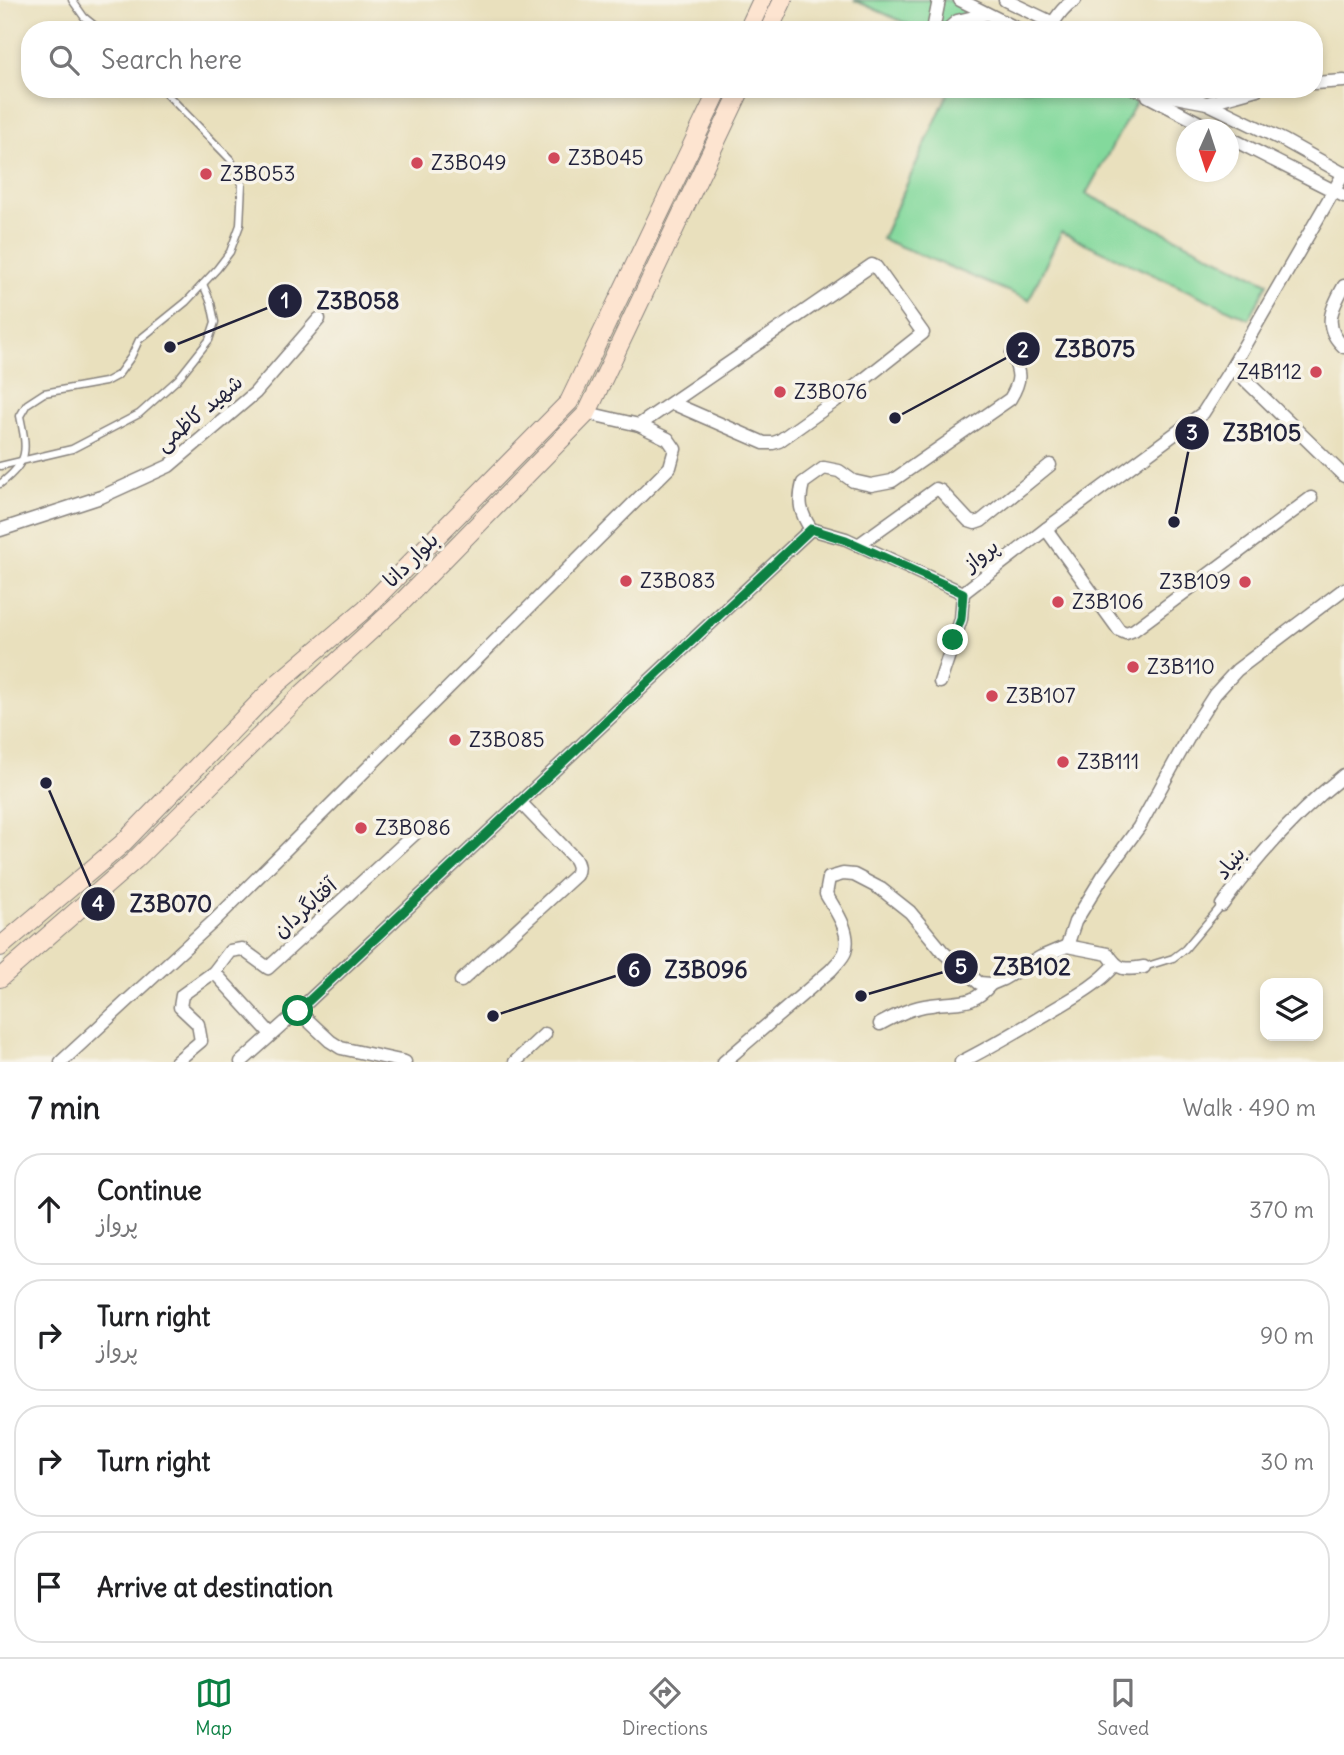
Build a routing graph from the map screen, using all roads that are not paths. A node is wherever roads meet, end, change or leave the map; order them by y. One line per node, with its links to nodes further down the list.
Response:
1 (72, 0): 9 (lane)
2 (762, 0): 10 (street)
3 (783, 0): 11 (street)
4 (939, 0): 12 (street)
5 (960, 0): 8 (street)
6 (1005, 0): 15 (street)
7 (1075, 0): 16 (street)
8 (987, 14): 13 (street); 14 (street)
9 (89, 21)
10 (752, 21)
11 (773, 21)
12 (935, 21)
13 (957, 21)
14 (1001, 21)
15 (1045, 21)
16 (1056, 21)
17 (1344, 81): 18 (street)
18 (1323, 82)
19 (171, 98): 30 (lane)
20 (715, 98): 57 (street, بلوار دانا)
21 (737, 98): 37 (street, بلوار دانا)
22 (1152, 98): 26 (street)
23 (1181, 98): 25 (street)
24 (1225, 98): 25 (street)
25 (1207, 103): 28 (street)
26 (1192, 119)
27 (1239, 143): 29 (street)
28 (1344, 174): 29 (street, پرواز)
29 (1339, 193): 35 (street, پرواز)
30 (203, 284): 39 (lane); 39 (lane)
31 (1344, 286): 33 (street)
32 (319, 318): 47 (street, شهید کاظمی)
33 (1344, 347)
34 (1012, 353): 45 (street)
35 (1233, 367): 42 (street); 46 (street, پرواز)
36 (671, 403): 36 (street); 38 (street)
37 (587, 413): 38 (street); 61 (street, بلوار دانا)
38 (639, 425): 68 (street)
39 (22, 461): 41 (lane); 43 (lane)
40 (1050, 466): 48 (street)
41 (0, 467)
42 (1344, 476)
43 (0, 484)
44 (1311, 498): 46 (street)
45 (811, 529): 48 (street, پرواز); 53 (street)
46 (1046, 529): 50 (street, پرواز)
47 (0, 530)
48 (858, 545): 50 (street, پرواز)
49 (1344, 589): 56 (street)
50 (963, 593): 51 (street)
51 (940, 682)
52 (1344, 775): 55 (street, بنیاد)
53 (520, 802): 62 (street); 64 (street)
54 (419, 829): 60 (street, آفتابگردان)
55 (1222, 905): 59 (lane, بنیاد)
56 (1067, 946): 58 (street); 63 (street)
57 (0, 947)
58 (1115, 965): 59 (street); 74 (street)
59 (1144, 967)
60 (214, 972): 66 (street); 69 (street, آفتابگردان)
61 (0, 978)
62 (461, 981)
63 (991, 984): 65 (street); 73 (street)
64 (298, 1011): 66 (street); 71 (street)
65 (880, 1024)
66 (271, 1034): 70 (street)
67 (545, 1034): 72 (street)
68 (61, 1062)
69 (176, 1062)
70 (241, 1062)
71 (405, 1062)
72 (515, 1062)
73 (724, 1062)
74 (961, 1062)

